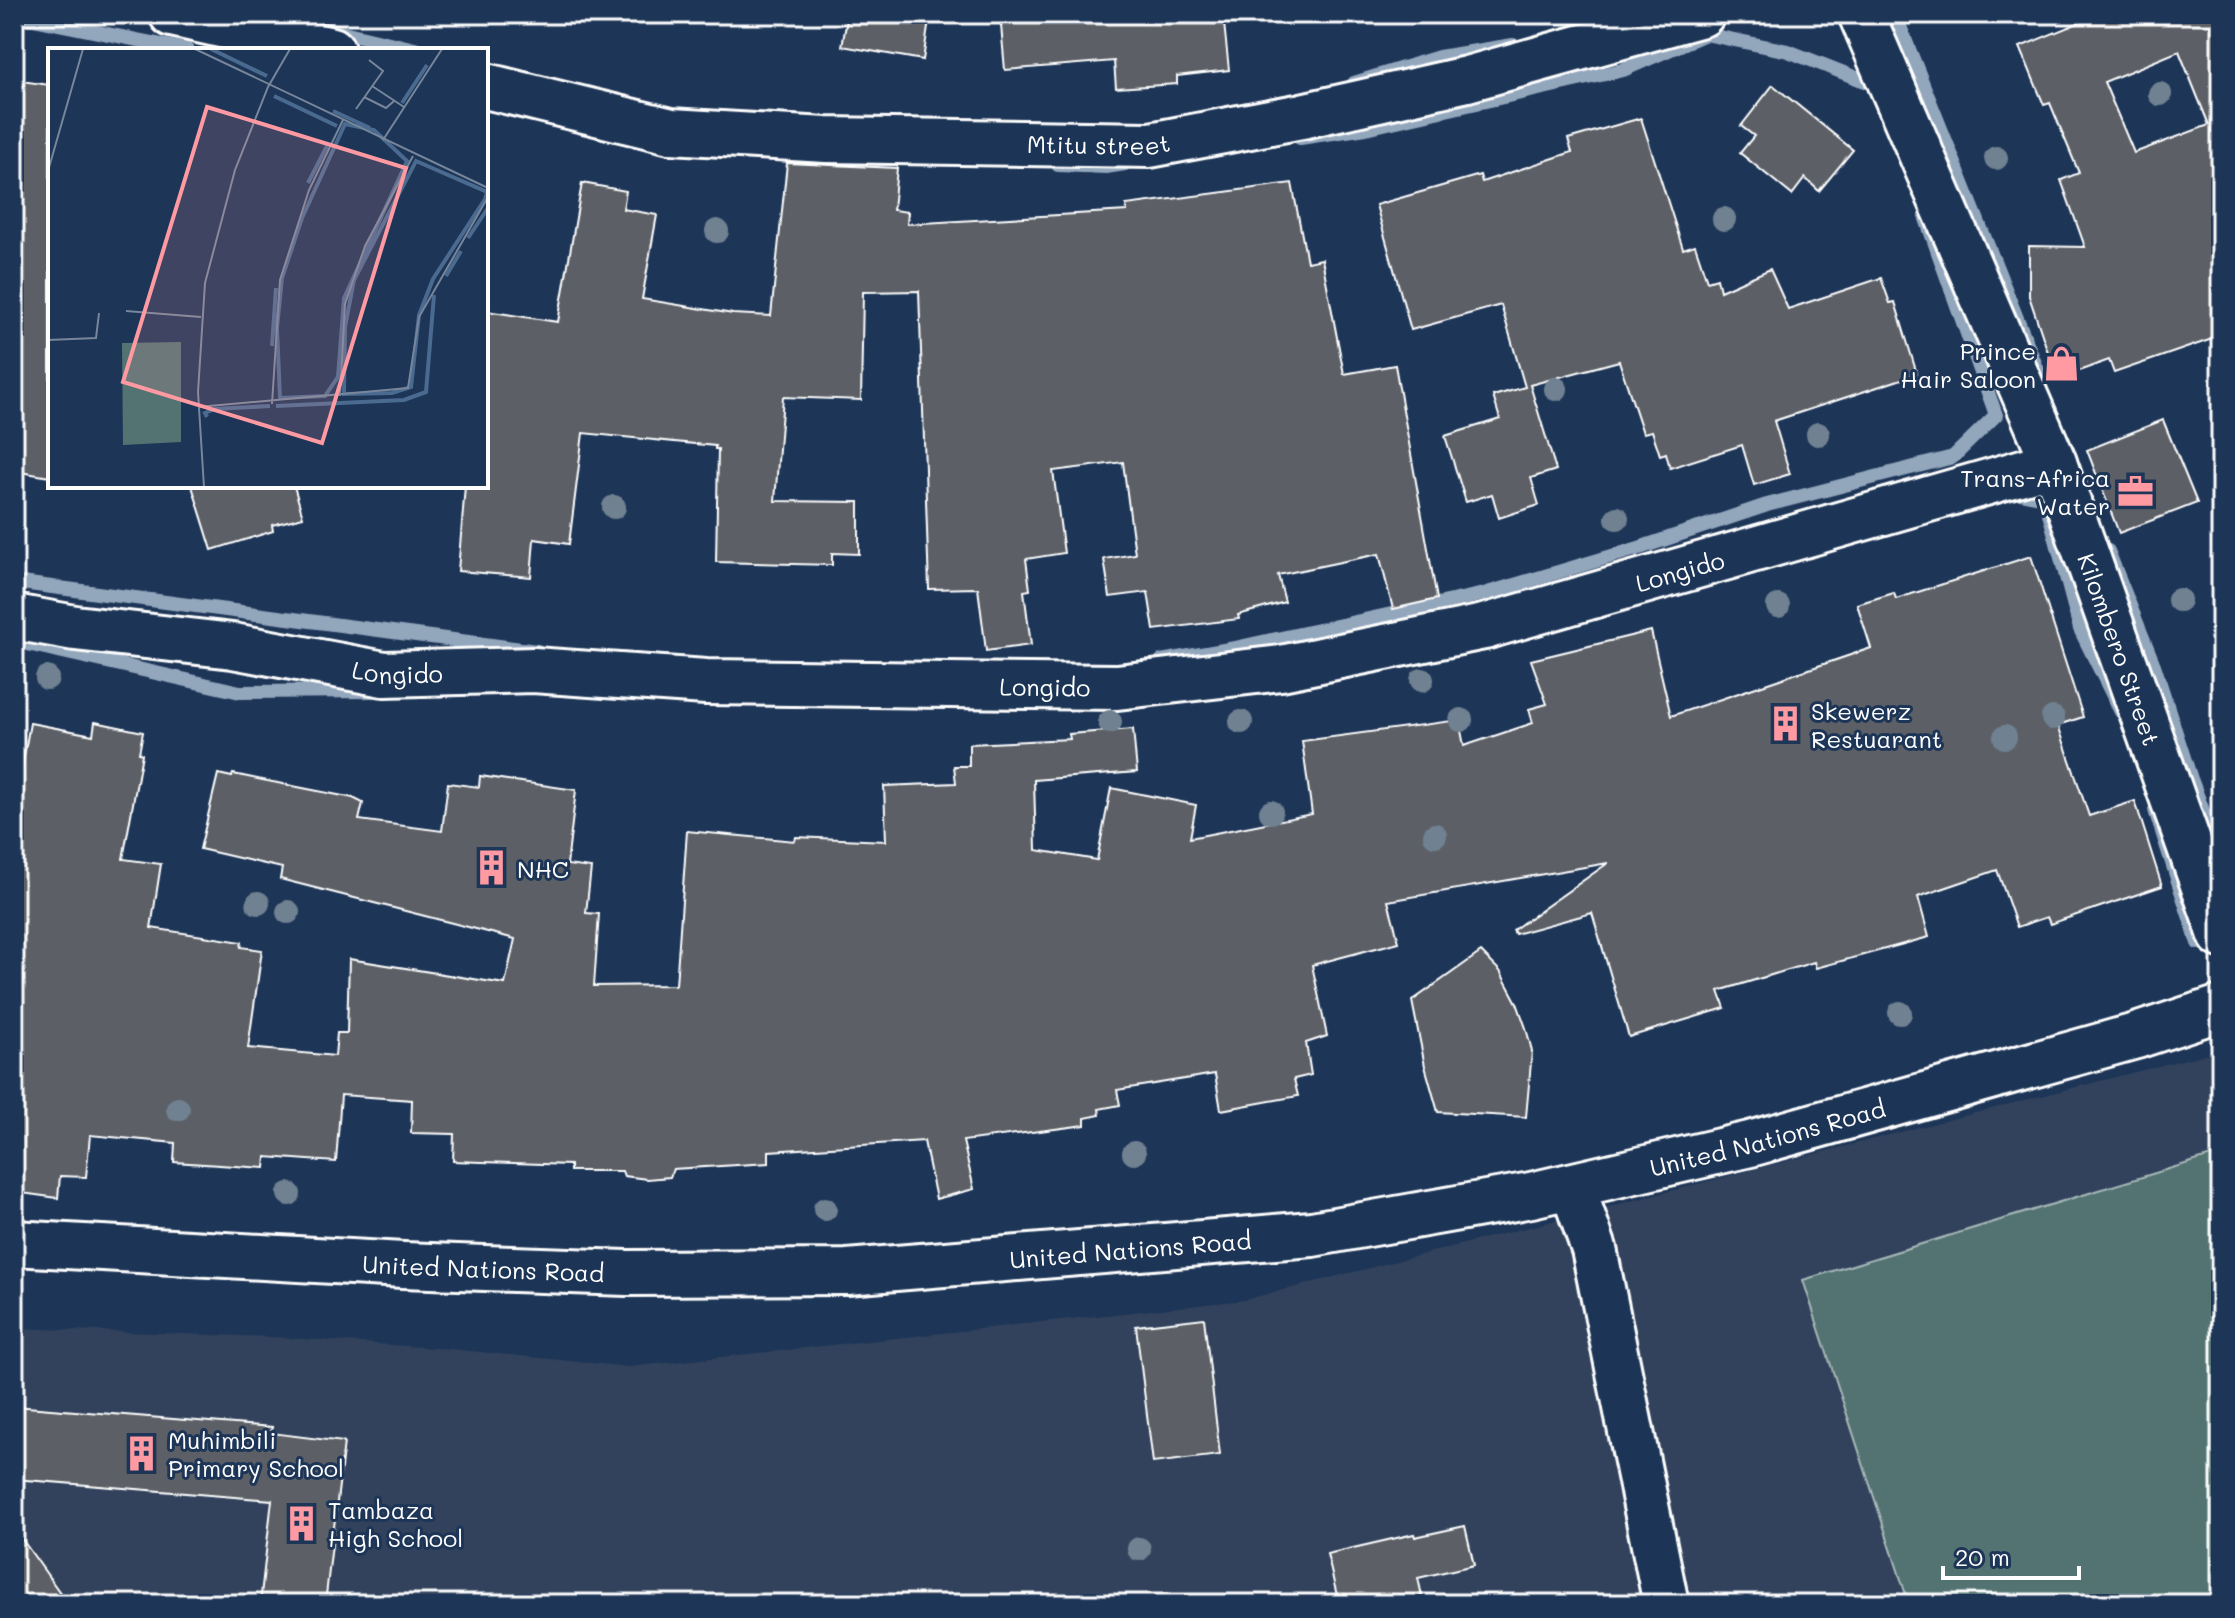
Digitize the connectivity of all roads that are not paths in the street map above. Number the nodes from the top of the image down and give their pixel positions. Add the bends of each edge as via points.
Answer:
1 (172, 14) edge
2 (1702, 14) edge
3 (1861, 14) edge
4 (323, 48) edge
5 (488, 86) edge
6 (2054, 463) junction
7 (14, 617) edge
8 (2221, 935) edge
9 (2221, 1008) edge
10 (1572, 1186) junction
11 (14, 1243) edge
12 (1666, 1604) edge

1 - 4 street
2 - 5 street, Mtitu street via 1467,79 1150,145 826,140 671,131
3 - 6 street, Kilombero Street
6 - 7 street, Longido via 1484,627 1281,668 1117,687 706,682 533,670 384,674 233,646
6 - 8 street, Kilombero Street
9 - 10 street, United Nations Road via 1750,1144
10 - 11 street, United Nations Road via 1312,1234 847,1272 627,1273
10 - 12 street via 1594,1249

